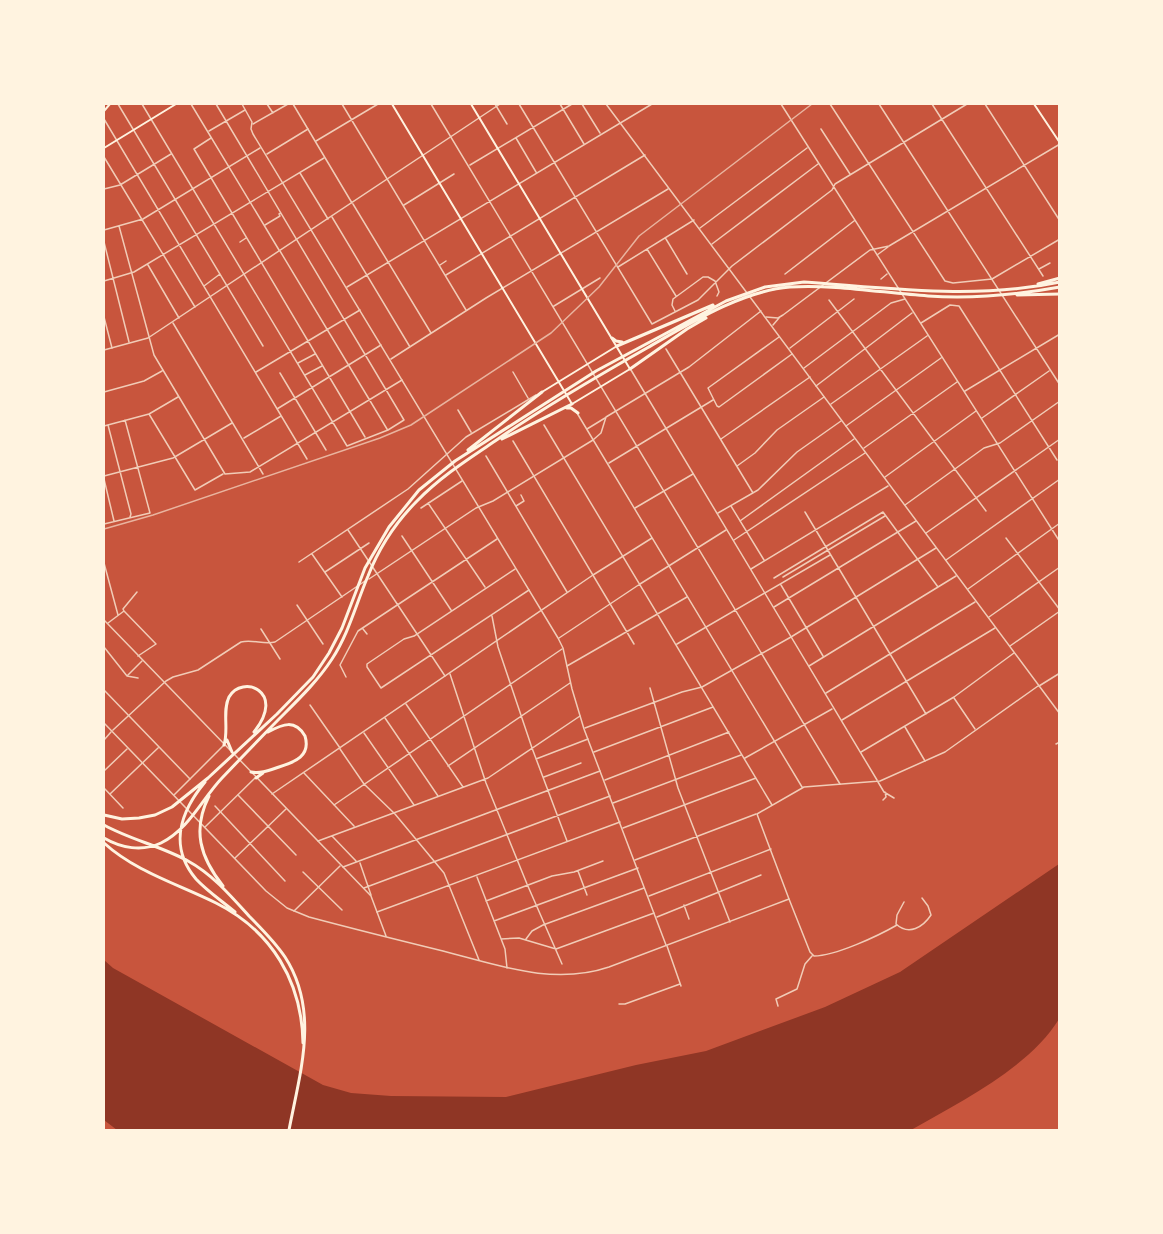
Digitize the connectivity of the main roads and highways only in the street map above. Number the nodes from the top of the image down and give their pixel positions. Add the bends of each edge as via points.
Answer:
1 (110, 104) edge
2 (176, 104) edge
3 (392, 104) edge
4 (471, 104) edge
5 (1034, 104) edge
6 (104, 111) edge
7 (1059, 143) edge
8 (104, 148) edge
9 (1059, 282) edge
10 (894, 291) junction
11 (1059, 294) edge
12 (1009, 295) junction
13 (726, 301) junction
14 (729, 306) junction
15 (612, 338) junction
16 (624, 342) junction
17 (617, 346) junction
18 (607, 352) junction
19 (621, 354) junction
20 (630, 369) junction
21 (558, 381) junction
22 (542, 392) joint
23 (568, 395) junction
24 (579, 399) junction
25 (572, 404) junction
26 (562, 410) junction
27 (578, 413) road end
28 (484, 448) junction
29 (455, 460) junction
30 (267, 733) junction
31 (226, 736) junction
32 (248, 739) junction
33 (224, 745) road end
34 (233, 753) junction
35 (251, 772) road end
36 (264, 772) junction
37 (208, 778) junction
38 (256, 778) road end
39 (211, 791) junction
40 (104, 815) edge
41 (104, 826) edge
42 (104, 838) edge
43 (104, 843) edge
44 (232, 897) junction
45 (243, 919) junction
46 (274, 943) junction
47 (288, 1131) edge

1 - 6 main road
2 - 8 main road
3 - 21 main road
4 - 15 main road
5 - 7 main road
9 - 10 highway via 994,291
9 - 12 highway
10 - 12 highway via 954,297
10 - 13 highway via 784,283
10 - 14 highway via 784,288
11 - 12 highway
13 - 16 highway
13 - 29 highway via 618,358
14 - 20 highway via 687,329
14 - 23 highway via 688,325
15 - 16 highway
15 - 17 main road
16 - 17 highway
17 - 18 main road
17 - 19 main road
18 - 19 main road via 616,350
18 - 21 main road
19 - 20 main road
20 - 24 main road
21 - 22 main road
21 - 23 main road
22 - 29 highway
23 - 24 main road
23 - 25 main road
23 - 28 highway
24 - 25 main road
25 - 26 highway
26 - 27 highway via 571,408
26 - 28 highway
28 - 30 highway via 422,496 400,520 374,563 330,662
29 - 32 highway via 427,483 389,526 370,558 339,635 323,662 299,691
30 - 36 highway via 279,725 293,724 304,734 307,747 298,760
30 - 39 highway
31 - 32 highway via 229,697 238,689 250,687 263,694 267,708
31 - 33 highway
31 - 34 highway
32 - 34 highway
34 - 37 highway
35 - 36 highway
36 - 38 highway
37 - 40 highway via 172,807 152,816 135,819
37 - 45 highway via 184,815 180,837 183,856 201,883
39 - 42 highway via 182,829 161,843 141,848
39 - 44 highway via 200,818 201,845 207,861
41 - 44 highway via 190,862
41 - 46 highway via 198,868
43 - 45 highway via 133,864
44 - 46 highway
45 - 47 highway via 286,968 300,1007 303,1056
46 - 47 highway via 297,981 306,1022

